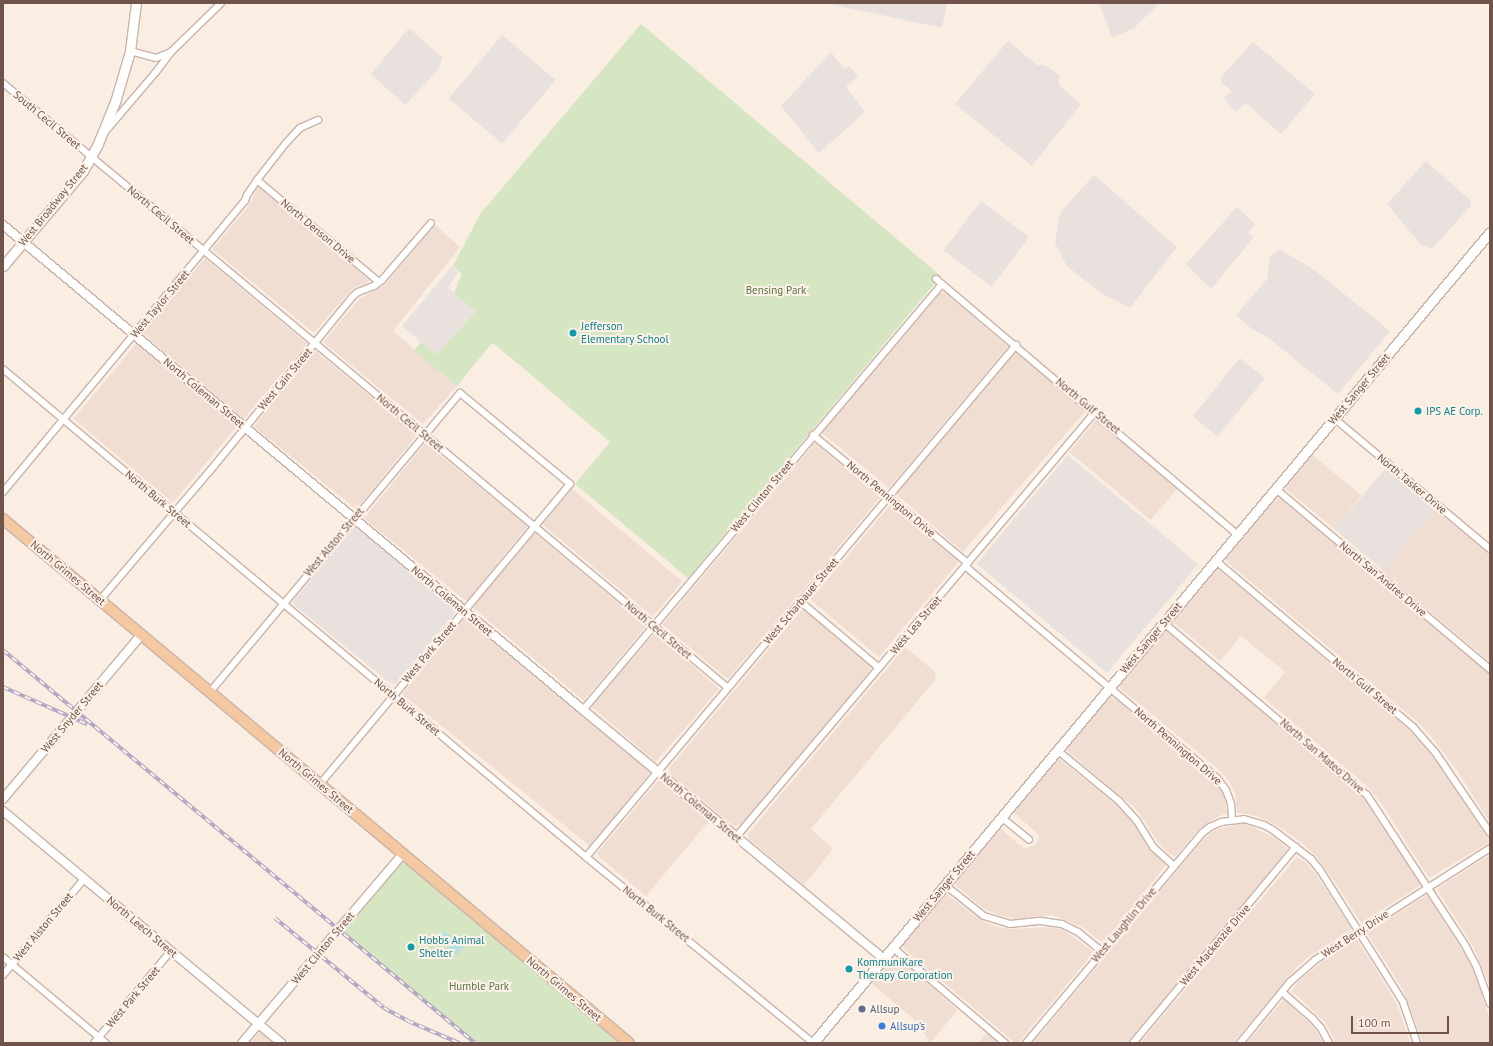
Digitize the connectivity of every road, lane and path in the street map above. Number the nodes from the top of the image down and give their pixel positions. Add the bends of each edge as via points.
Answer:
1 (136, 3) edge
2 (221, 3) edge
3 (130, 51) junction
4 (171, 52) junction
5 (3, 83) edge
6 (318, 120) dead end
7 (102, 136) junction
8 (92, 157) junction
9 (257, 180) junction
10 (431, 223) dead end
11 (3, 225) edge
12 (1490, 232) edge
13 (23, 242) junction
14 (204, 251) junction
15 (3, 266) edge
16 (936, 279) dead end
17 (379, 282) junction
18 (942, 284) junction
19 (134, 335) junction
20 (315, 343) junction
21 (1016, 345) junction
22 (3, 369) edge
23 (1095, 412) junction
24 (64, 419) junction
25 (1335, 419) junction
26 (246, 427) junction
27 (424, 435) junction
28 (814, 435) junction
29 (570, 484) joint
30 (1276, 489) junction
31 (3, 492) edge
32 (889, 497) junction
33 (174, 512) junction
34 (354, 518) junction
35 (3, 519) edge
36 (534, 526) junction
37 (1238, 535) junction
38 (1490, 549) edge
39 (1216, 561) junction
40 (966, 564) junction
41 (100, 600) junction
42 (801, 602) junction
43 (283, 604) junction
44 (464, 610) junction
45 (1164, 623) junction
46 (653, 626) junction
47 (141, 634) junction
48 (879, 668) junction
49 (1490, 669) edge
50 (1110, 687) junction
51 (728, 688) junction
52 (210, 692) junction
53 (393, 695) junction
54 (582, 710) junction
55 (1057, 750) junction
56 (657, 772) junction
57 (320, 784) junction
58 (3, 799) edge
59 (3, 811) edge
60 (1001, 817) junction
61 (1232, 820) junction
62 (1490, 833) edge
63 (736, 838) junction
64 (1028, 840) dead end
65 (1296, 847) junction
66 (1490, 848) edge
67 (403, 854) junction
68 (586, 857) junction
69 (1174, 866) junction
70 (84, 879) junction
71 (945, 885) junction
72 (1428, 886) junction
73 (1359, 931) junction
74 (892, 947) junction
75 (171, 951) junction
76 (1103, 952) junction
77 (3, 957) edge
78 (883, 958) junction
79 (12, 964) junction
80 (3, 975) edge
81 (1282, 992) junction
82 (1490, 1004) edge
83 (258, 1024) junction
84 (99, 1037) junction
85 (94, 1043) edge
86 (106, 1043) edge
87 (242, 1043) edge
88 (281, 1043) edge
89 (629, 1043) edge
90 (813, 1043) edge
91 (1005, 1043) edge
92 (1026, 1043) edge
93 (1133, 1043) edge
94 (1240, 1043) edge
95 (1329, 1043) edge
96 (1417, 1043) edge

1 - 3 main road, West Broadway Street
2 - 4 street
3 - 4 street via 156,58
3 - 7 main road, West Broadway Street
4 - 7 street
5 - 8 street, South Cecil Street
6 - 9 street, West Taylor Street via 300,128
7 - 8 main road, West Broadway Street
8 - 13 main road, West Broadway Street
8 - 14 street, North Cecil Street
9 - 14 street, West Taylor Street via 246,201
9 - 17 street, North Denson Drive
10 - 17 street, West Cain Street
11 - 13 street, North Coleman Street
12 - 25 main road, West Sanger Street
13 - 15 main road, West Broadway Street
13 - 19 street, North Coleman Street
14 - 19 street, West Taylor Street
14 - 20 street, North Cecil Street
16 - 18 street, North Gulf Street
17 - 20 street, West Cain Street via 352,297
18 - 21 street, North Gulf Street
18 - 28 street, West Clinton Street
19 - 24 street, West Taylor Street
19 - 26 street, North Coleman Street
20 - 26 street, West Cain Street
20 - 27 street, North Cecil Street
21 - 23 street, North Gulf Street
21 - 32 street, West Scharbauer Street
22 - 24 street, North Burk Street
23 - 37 street, North Gulf Street
23 - 40 street, West Lea Street
24 - 31 street, West Taylor Street
24 - 33 street, North Burk Street
25 - 30 main road, West Sanger Street
25 - 38 street, North Tasker Drive
26 - 33 street, West Cain Street
26 - 34 street, North Coleman Street
27 - 29 street, West Alston Street via 460,393
27 - 34 street, West Alston Street
27 - 36 street, North Cecil Street
28 - 32 street, North Pennington Drive
28 - 46 street, West Clinton Street
29 - 36 street, West Park Street
30 - 37 main road, West Sanger Street
30 - 49 street, North San Andres Drive
32 - 40 street, North Pennington Drive
32 - 42 street, West Scharbauer Street
33 - 41 street, West Cain Street
33 - 43 street, North Burk Street
34 - 43 street, West Alston Street
34 - 44 street, North Coleman Street
35 - 41 main road, North Grimes Street
36 - 44 street, West Park Street
36 - 46 street, North Cecil Street
37 - 39 main road, West Sanger Street
39 - 45 main road, West Sanger Street
39 - 62 street, North Gulf Street via 1414,728 1435,752
40 - 48 street, West Lea Street
40 - 50 street, North Pennington Drive
41 - 47 main road, North Grimes Street
42 - 48 street
42 - 51 street, West Scharbauer Street
43 - 52 street, West Alston Street
43 - 53 street, North Burk Street
44 - 53 street, West Park Street
44 - 54 street, North Coleman Street
45 - 50 main road, West Sanger Street
45 - 72 street, North San Mateo Drive via 1362,789
46 - 51 street, North Cecil Street
46 - 54 street, West Clinton Street
47 - 52 main road, North Grimes Street
47 - 58 street, West Snyder Street
48 - 63 street, West Lea Street
50 - 55 main road, West Sanger Street
50 - 61 street, North Pennington Drive via 1217,778 1226,790
51 - 56 street, West Scharbauer Street
52 - 57 main road, North Grimes Street
53 - 57 street, West Park Street
53 - 68 street, North Burk Street
54 - 56 street, North Coleman Street
55 - 60 main road, West Sanger Street
55 - 69 street via 1119,801 1137,821 1153,847
56 - 63 street, North Coleman Street
56 - 68 street, West Scharbauer Street
57 - 67 main road, North Grimes Street
59 - 70 street, North Leech Street
60 - 64 street
60 - 71 main road, West Sanger Street
61 - 65 street via 1244,819 1264,825
61 - 69 street, West Laughlin Drive via 1210,827 1202,833
63 - 78 street, North Coleman Street
65 - 73 street via 1320,870
65 - 93 street, West Mackenzie Drive
66 - 72 street, West Berry Drive
67 - 83 street, West Clinton Street
67 - 89 main road, North Grimes Street
68 - 90 street, North Burk Street
69 - 76 street, West Laughlin Drive
70 - 75 street, North Leech Street
70 - 79 street, West Alston Street
71 - 74 main road, West Sanger Street
71 - 76 street via 984,916 1010,924 1062,924 1078,932
72 - 73 street, West Berry Drive
72 - 82 street, North San Mateo Drive via 1465,945 1477,968
73 - 81 street, West Berry Drive via 1315,960
73 - 96 street via 1403,1002
74 - 78 main road, West Sanger Street
74 - 91 street
75 - 83 street, North Leech Street
75 - 84 street, West Park Street
76 - 92 street, West Laughlin Drive
77 - 79 street
78 - 90 main road, West Sanger Street
79 - 80 street, West Alston Street
79 - 84 street
81 - 94 street, West Berry Drive
81 - 95 street via 1312,1018
83 - 87 street, West Clinton Street
83 - 88 street, North Leech Street
84 - 85 street, West Park Street
84 - 86 street

